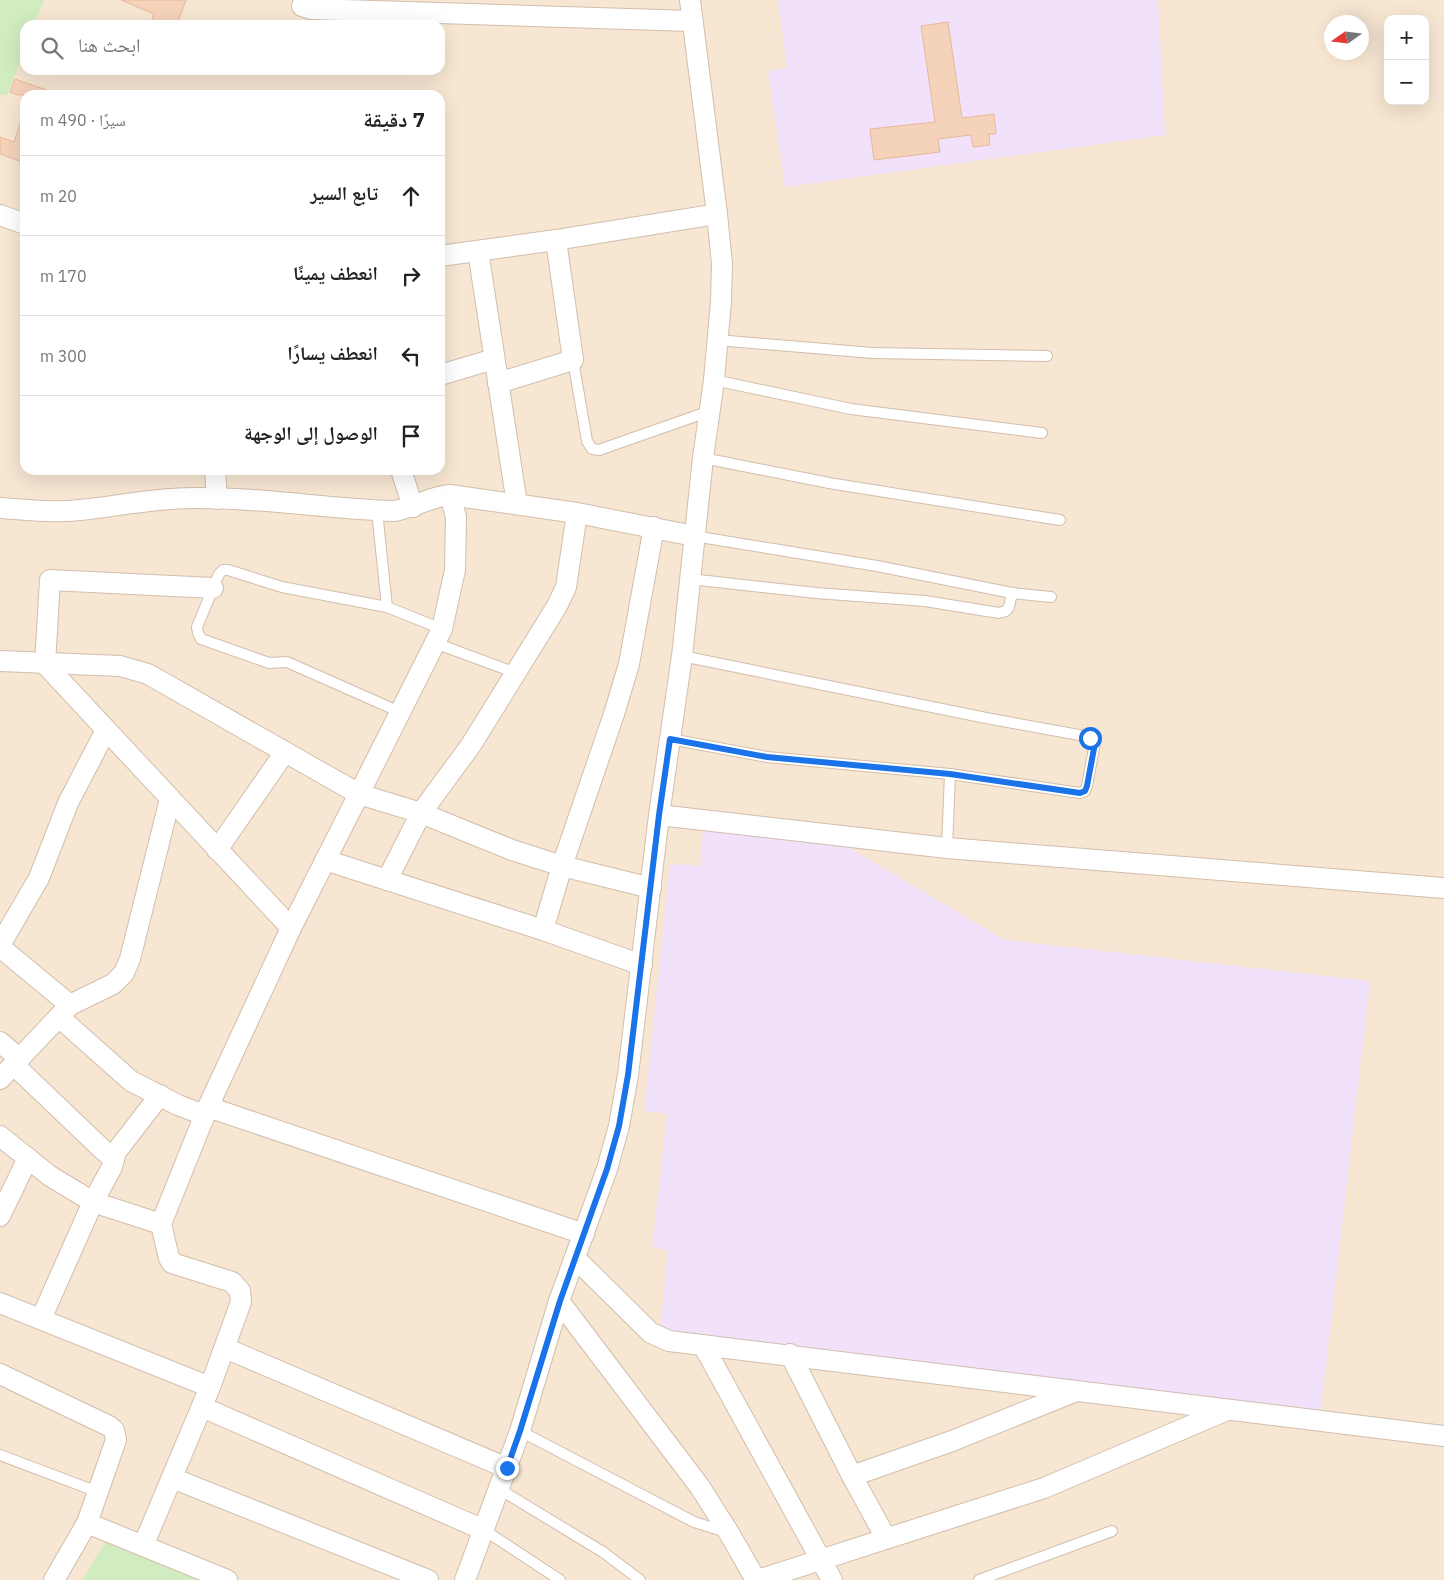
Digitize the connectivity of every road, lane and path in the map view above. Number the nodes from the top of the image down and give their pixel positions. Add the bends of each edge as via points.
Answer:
1 (690, 0) edge
2 (295, 3) edge
3 (692, 20) junction
4 (717, 214) junction
5 (556, 240) junction
6 (478, 251) junction
7 (445, 255) edge
8 (718, 340) junction
9 (1047, 356) dead end
10 (494, 359) junction
11 (573, 360) junction
12 (445, 374) edge
13 (714, 380) junction
14 (498, 383) junction
15 (710, 412) junction
16 (1042, 432) dead end
17 (703, 458) junction
18 (215, 475) edge
19 (403, 475) edge
20 (450, 495) junction
21 (217, 499) junction
22 (517, 504) junction
23 (413, 507) junction
24 (0, 508) edge
25 (377, 511) junction
26 (577, 513) junction
27 (1060, 520) dead end
28 (654, 528) junction
29 (694, 536) junction
30 (690, 579) junction
31 (213, 588) junction
32 (1012, 593) junction
33 (1052, 597) dead end
34 (387, 608) junction
35 (438, 636) junction
36 (682, 656) junction
37 (0, 661) edge
38 (45, 664) junction
39 (516, 673) junction
40 (400, 712) junction
41 (106, 730) junction
42 (670, 739) junction
43 (285, 752) junction
44 (950, 774) junction
45 (359, 794) junction
46 (170, 799) junction
47 (421, 813) junction
48 (659, 815) junction
49 (946, 848) junction
50 (217, 850) junction
51 (325, 860) junction
52 (562, 866) junction
53 (387, 880) junction
54 (651, 888) junction
55 (1444, 888) edge
56 (290, 928) junction
57 (543, 930) junction
58 (0, 946) edge
59 (642, 965) junction
60 (64, 1011) junction
61 (0, 1042) edge
62 (17, 1062) junction
63 (0, 1079) edge
64 (160, 1095) junction
65 (206, 1111) junction
66 (0, 1136) edge
67 (28, 1158) junction
68 (114, 1158) junction
69 (93, 1202) junction
70 (0, 1216) edge
71 (162, 1224) junction
72 (584, 1234) junction
73 (575, 1258) junction
74 (560, 1301) junction
75 (0, 1303) edge
76 (41, 1319) junction
77 (704, 1345) junction
78 (225, 1348) junction
79 (790, 1354) junction
80 (0, 1374) edge
81 (210, 1387) junction
82 (1076, 1392) junction
83 (202, 1408) junction
84 (1226, 1410) junction
85 (520, 1431) junction
86 (1444, 1436) edge
87 (0, 1455) edge
88 (507, 1468) junction
89 (852, 1476) junction
90 (172, 1478) junction
91 (499, 1488) junction
92 (98, 1492) junction
93 (87, 1523) junction
94 (484, 1530) junction
95 (1112, 1531) dead end
96 (729, 1533) junction
97 (886, 1538) junction
98 (143, 1546) junction
99 (821, 1560) junction
100 (54, 1580) edge
101 (227, 1580) edge
102 (428, 1580) edge
103 (465, 1580) edge
104 (560, 1580) edge
105 (640, 1580) edge
106 (757, 1580) edge
107 (832, 1580) edge
108 (979, 1580) edge

1 - 3 street
2 - 3 street via 311,9
3 - 4 street
4 - 5 street
4 - 8 street via 722,264
5 - 6 street
5 - 11 street
6 - 7 street
6 - 10 street
8 - 9 lane via 873,353
8 - 13 street
10 - 12 street
10 - 14 street
11 - 14 street
11 - 15 lane via 586,441 592,449 599,450
13 - 15 street
13 - 16 lane via 851,409
14 - 22 street
15 - 17 street
17 - 27 lane via 828,483
17 - 29 street
18 - 21 street
19 - 23 street
20 - 22 street
20 - 23 street
20 - 35 street via 456,517 455,570
21 - 24 street via 155,500 78,510
21 - 25 street
22 - 26 street
23 - 25 street via 394,512
25 - 34 lane
26 - 28 street
26 - 39 street via 566,587
28 - 29 street
28 - 52 street via 629,664
29 - 30 street
29 - 32 lane via 877,566
30 - 32 lane via 925,601 999,613 1006,612
30 - 36 street
31 - 34 lane via 219,574 228,570 282,587
31 - 38 street via 50,580
31 - 40 lane via 197,627 201,639 269,663 287,662
32 - 33 lane
34 - 35 lane
35 - 39 lane
35 - 40 street
36 - 42 street
36 - 44 lane via 1090,738 1095,743 1087,786 1080,793
37 - 38 street
38 - 41 street
38 - 43 street via 120,666 148,674
39 - 47 street via 471,745
40 - 45 street
41 - 46 street
41 - 58 street via 68,804 39,878
42 - 44 lane via 767,757
42 - 48 street
43 - 45 street
43 - 50 street
44 - 49 lane
45 - 47 street
45 - 51 street
46 - 50 street
46 - 60 street via 124,972 113,984
47 - 52 street via 512,850
47 - 53 street
48 - 49 street
48 - 54 street
49 - 55 street
50 - 56 street
51 - 53 street
51 - 56 street
52 - 54 street
52 - 57 street
53 - 57 street
54 - 59 street
56 - 65 street
57 - 59 street
58 - 60 street
59 - 72 street via 619,1126
60 - 62 street
60 - 64 street via 132,1081
61 - 62 street
62 - 63 street
62 - 68 street
64 - 65 street
64 - 68 street
65 - 71 street
65 - 72 street
66 - 67 street
67 - 69 street via 50,1176
67 - 70 street
68 - 69 street
69 - 71 street
69 - 76 street
71 - 78 street via 172,1263 232,1282 240,1291 241,1302
72 - 73 street
73 - 74 street
73 - 77 street via 651,1333 669,1341
74 - 85 street
74 - 96 street via 700,1487
75 - 76 street
76 - 81 street
77 - 79 street
77 - 99 street
78 - 81 street
78 - 88 street
79 - 82 street
79 - 89 street
80 - 92 street via 114,1430 116,1440
81 - 83 street
82 - 84 street
82 - 89 street
83 - 90 street
83 - 94 street
84 - 86 street
84 - 97 street via 1044,1488
85 - 88 street
85 - 96 lane via 694,1522
87 - 92 lane
88 - 91 street
89 - 97 street
90 - 98 street
90 - 102 street
91 - 94 street
91 - 105 lane via 602,1552
92 - 93 street
93 - 98 street
93 - 100 street
94 - 103 street
94 - 104 lane
95 - 108 lane
96 - 106 street
97 - 99 street
98 - 101 street
99 - 106 street
99 - 107 street

